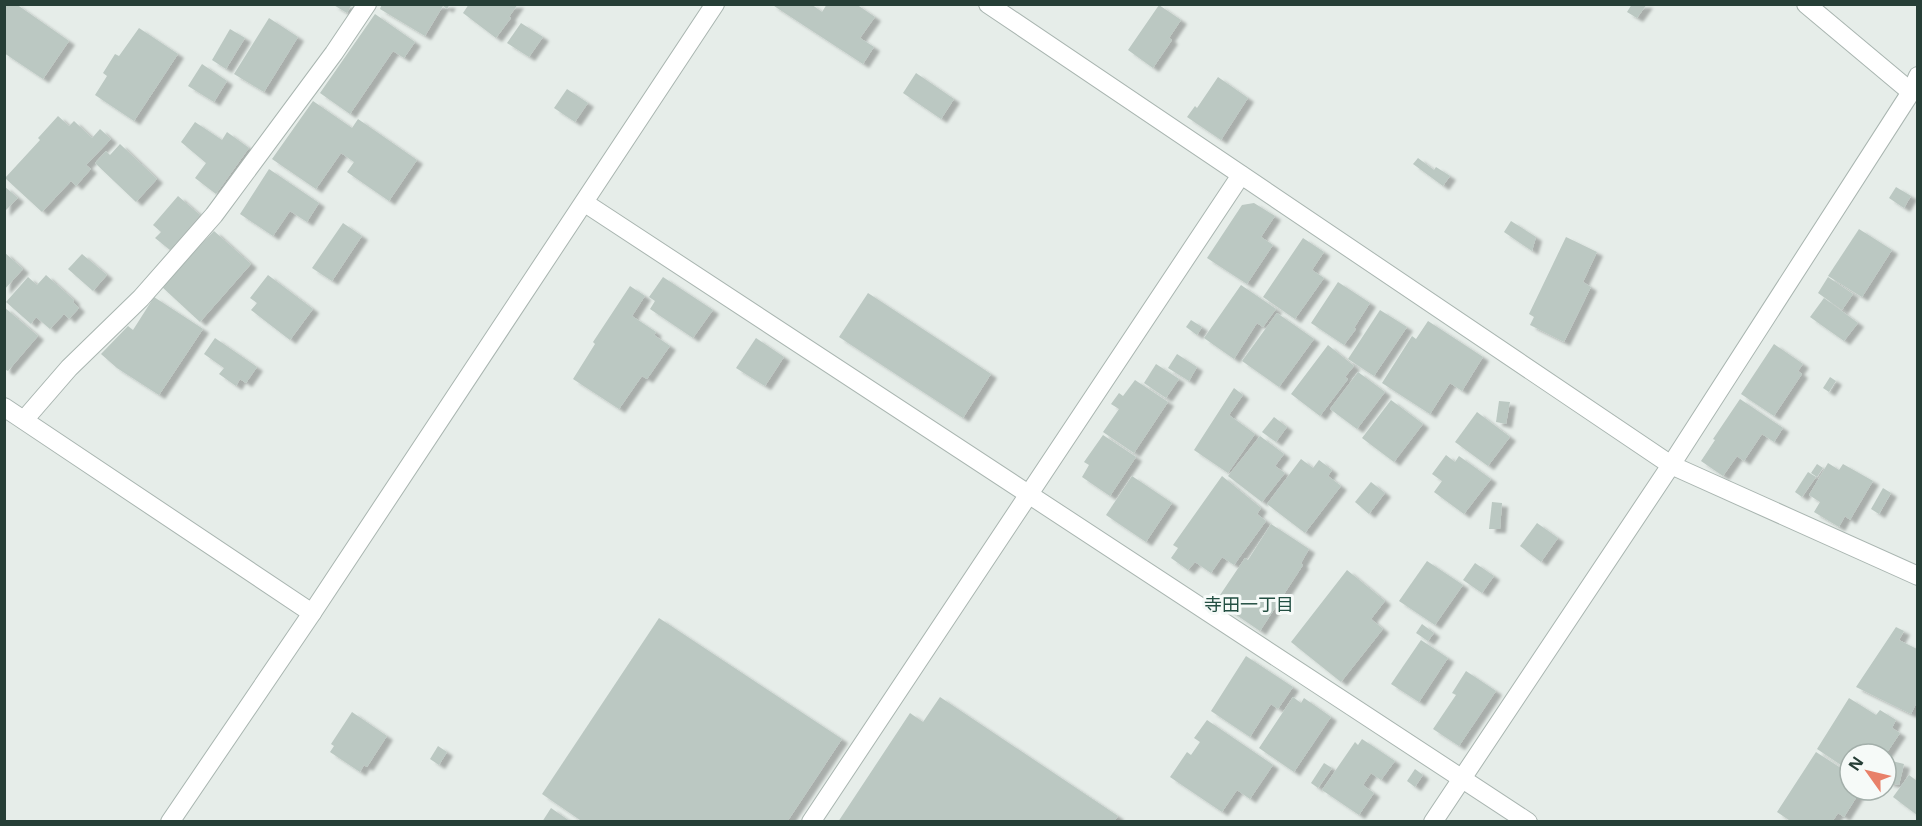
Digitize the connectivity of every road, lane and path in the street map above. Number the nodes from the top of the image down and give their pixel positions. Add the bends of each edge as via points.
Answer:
1 (367, 4) edge
2 (715, 4) edge
3 (988, 4) edge
4 (1806, 4) edge
5 (1914, 84) edge
6 (1241, 175) junction
7 (585, 203) junction
8 (4, 407) edge
9 (24, 420) junction
10 (1671, 465) junction
11 (1029, 495) junction
12 (1917, 576) edge
13 (312, 613) junction
14 (1462, 778) junction
15 (170, 822) edge
16 (812, 822) edge
17 (1433, 822) edge
18 (1528, 822) edge

1 - 9 street via 214,215
2 - 7 street
3 - 6 street
4 - 5 street
5 - 10 street
6 - 10 street
6 - 11 street
7 - 11 street
7 - 13 street
8 - 9 street
9 - 13 street
10 - 12 street
10 - 14 street
11 - 14 street
11 - 16 street
13 - 15 street
14 - 17 street
14 - 18 street

